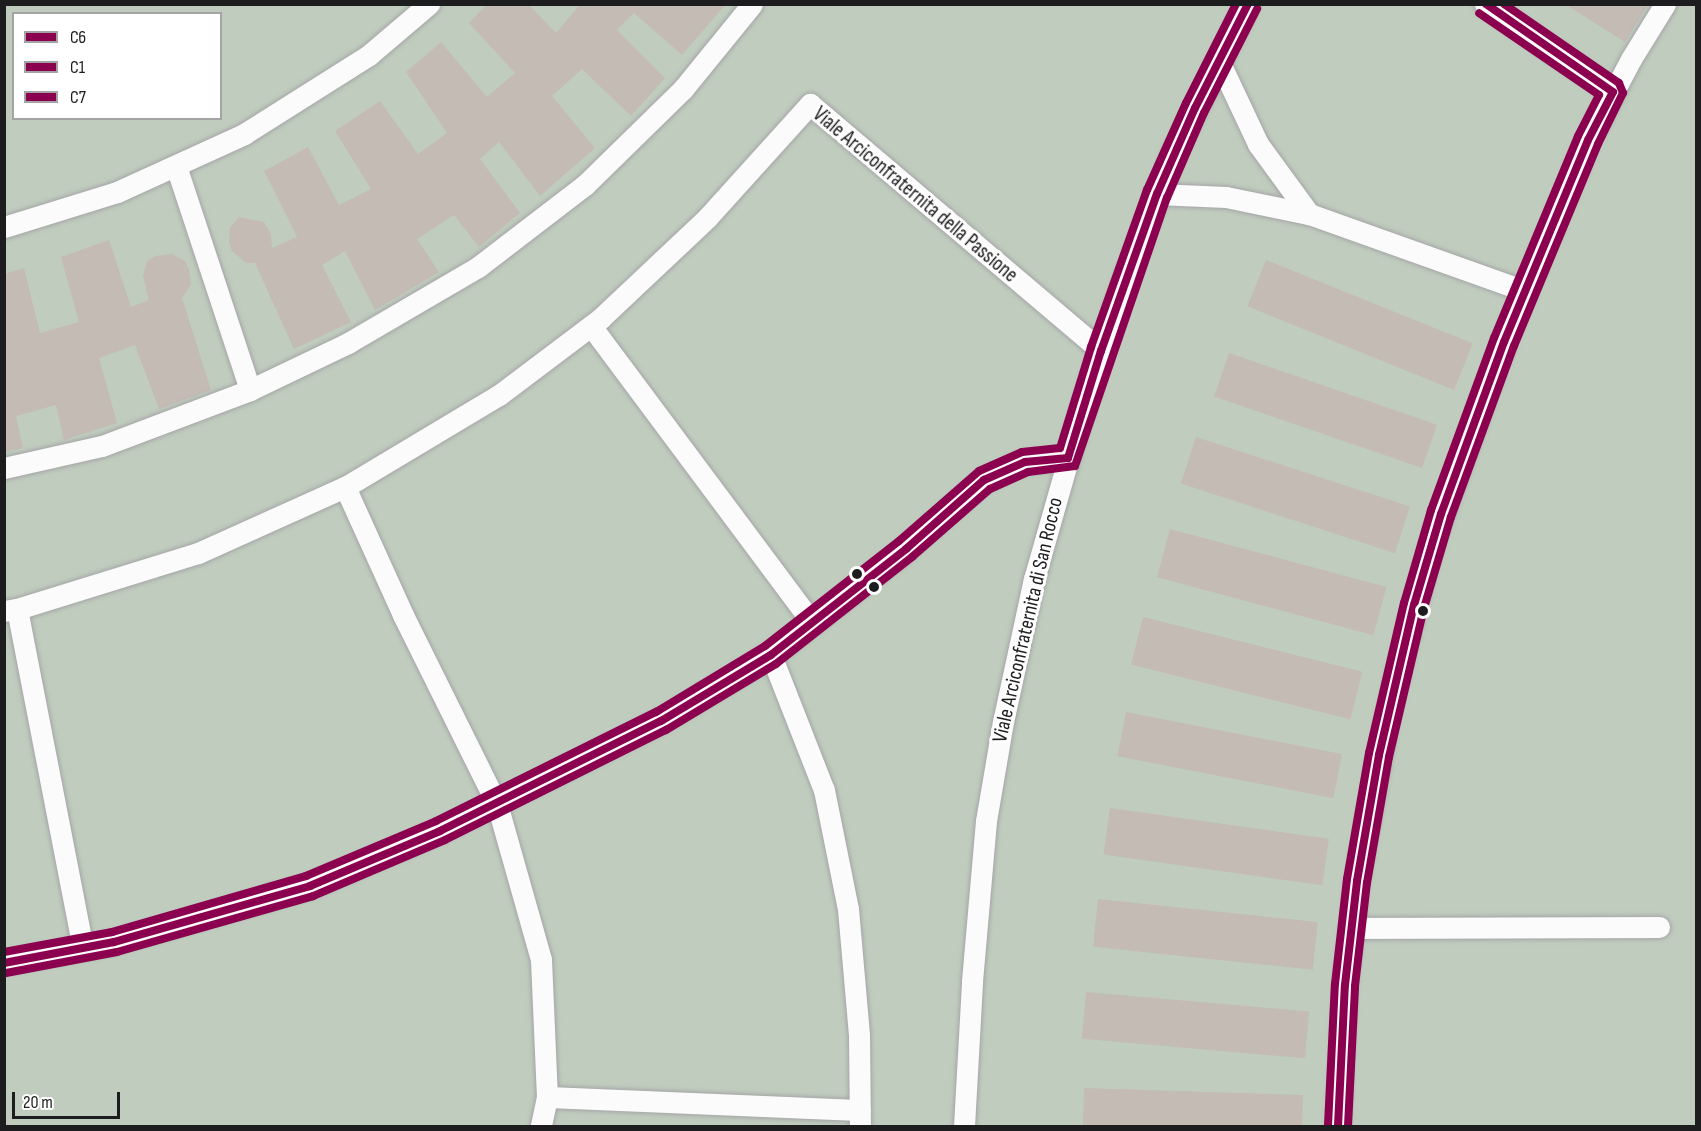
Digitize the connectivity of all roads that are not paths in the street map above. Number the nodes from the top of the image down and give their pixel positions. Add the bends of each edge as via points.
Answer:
1 (429, 4) edge
2 (752, 4) edge
3 (1248, 4) edge
4 (1485, 4) edge
5 (1665, 4) edge
6 (1219, 61) junction
7 (1613, 92) junction
8 (176, 166) junction
9 (1157, 194) junction
10 (1310, 214) junction
11 (4, 227) edge
12 (1525, 291) junction
13 (591, 326) junction
14 (1101, 351) junction
15 (250, 390) junction
16 (1068, 458) junction
17 (4, 468) edge
18 (345, 487) junction
19 (11, 610) edge
20 (812, 623) junction
21 (771, 656) junction
22 (497, 804) junction
23 (1659, 927) dead end
24 (1351, 928) junction
25 (83, 948) junction
26 (4, 963) edge
27 (547, 1097) junction
28 (860, 1118) edge
29 (541, 1126) edge
30 (964, 1126) edge
31 (1338, 1126) edge

1 - 8 lane via 369,55 244,134
2 - 15 lane via 683,89 585,185 487,260 348,343
3 - 6 lane, Viale Arciconfraternita di San Rocco
4 - 7 lane
5 - 7 lane
6 - 9 lane, Viale Arciconfraternita di San Rocco
6 - 10 lane via 1254,137
7 - 12 lane via 1588,140
8 - 11 lane via 117,192
8 - 15 lane
9 - 10 lane via 1226,197
9 - 14 lane, Viale Arciconfraternita di San Rocco
10 - 12 lane
12 - 24 lane via 1441,514 1414,605 1379,755
13 - 14 lane, Viale Arciconfraternita della Passione via 707,218 810,104
13 - 18 lane, Viale Arciconfraternita della Passione via 499,395
13 - 20 lane
14 - 16 lane, Viale Arciconfraternita di San Rocco
15 - 17 lane via 102,446
16 - 20 lane via 1025,462 984,480 906,549
16 - 30 lane, Viale Arciconfraternita di San Rocco via 1034,579 993,776 980,869
18 - 19 lane, Viale Arciconfraternita della Passione via 198,553
18 - 22 lane via 403,615
19 - 25 lane
20 - 21 lane
21 - 22 lane via 661,721
21 - 28 lane via 824,790 848,909 859,1035
22 - 25 lane via 310,886
22 - 27 lane via 541,960
23 - 24 lane
24 - 31 lane
25 - 26 lane
27 - 28 lane
27 - 29 lane

